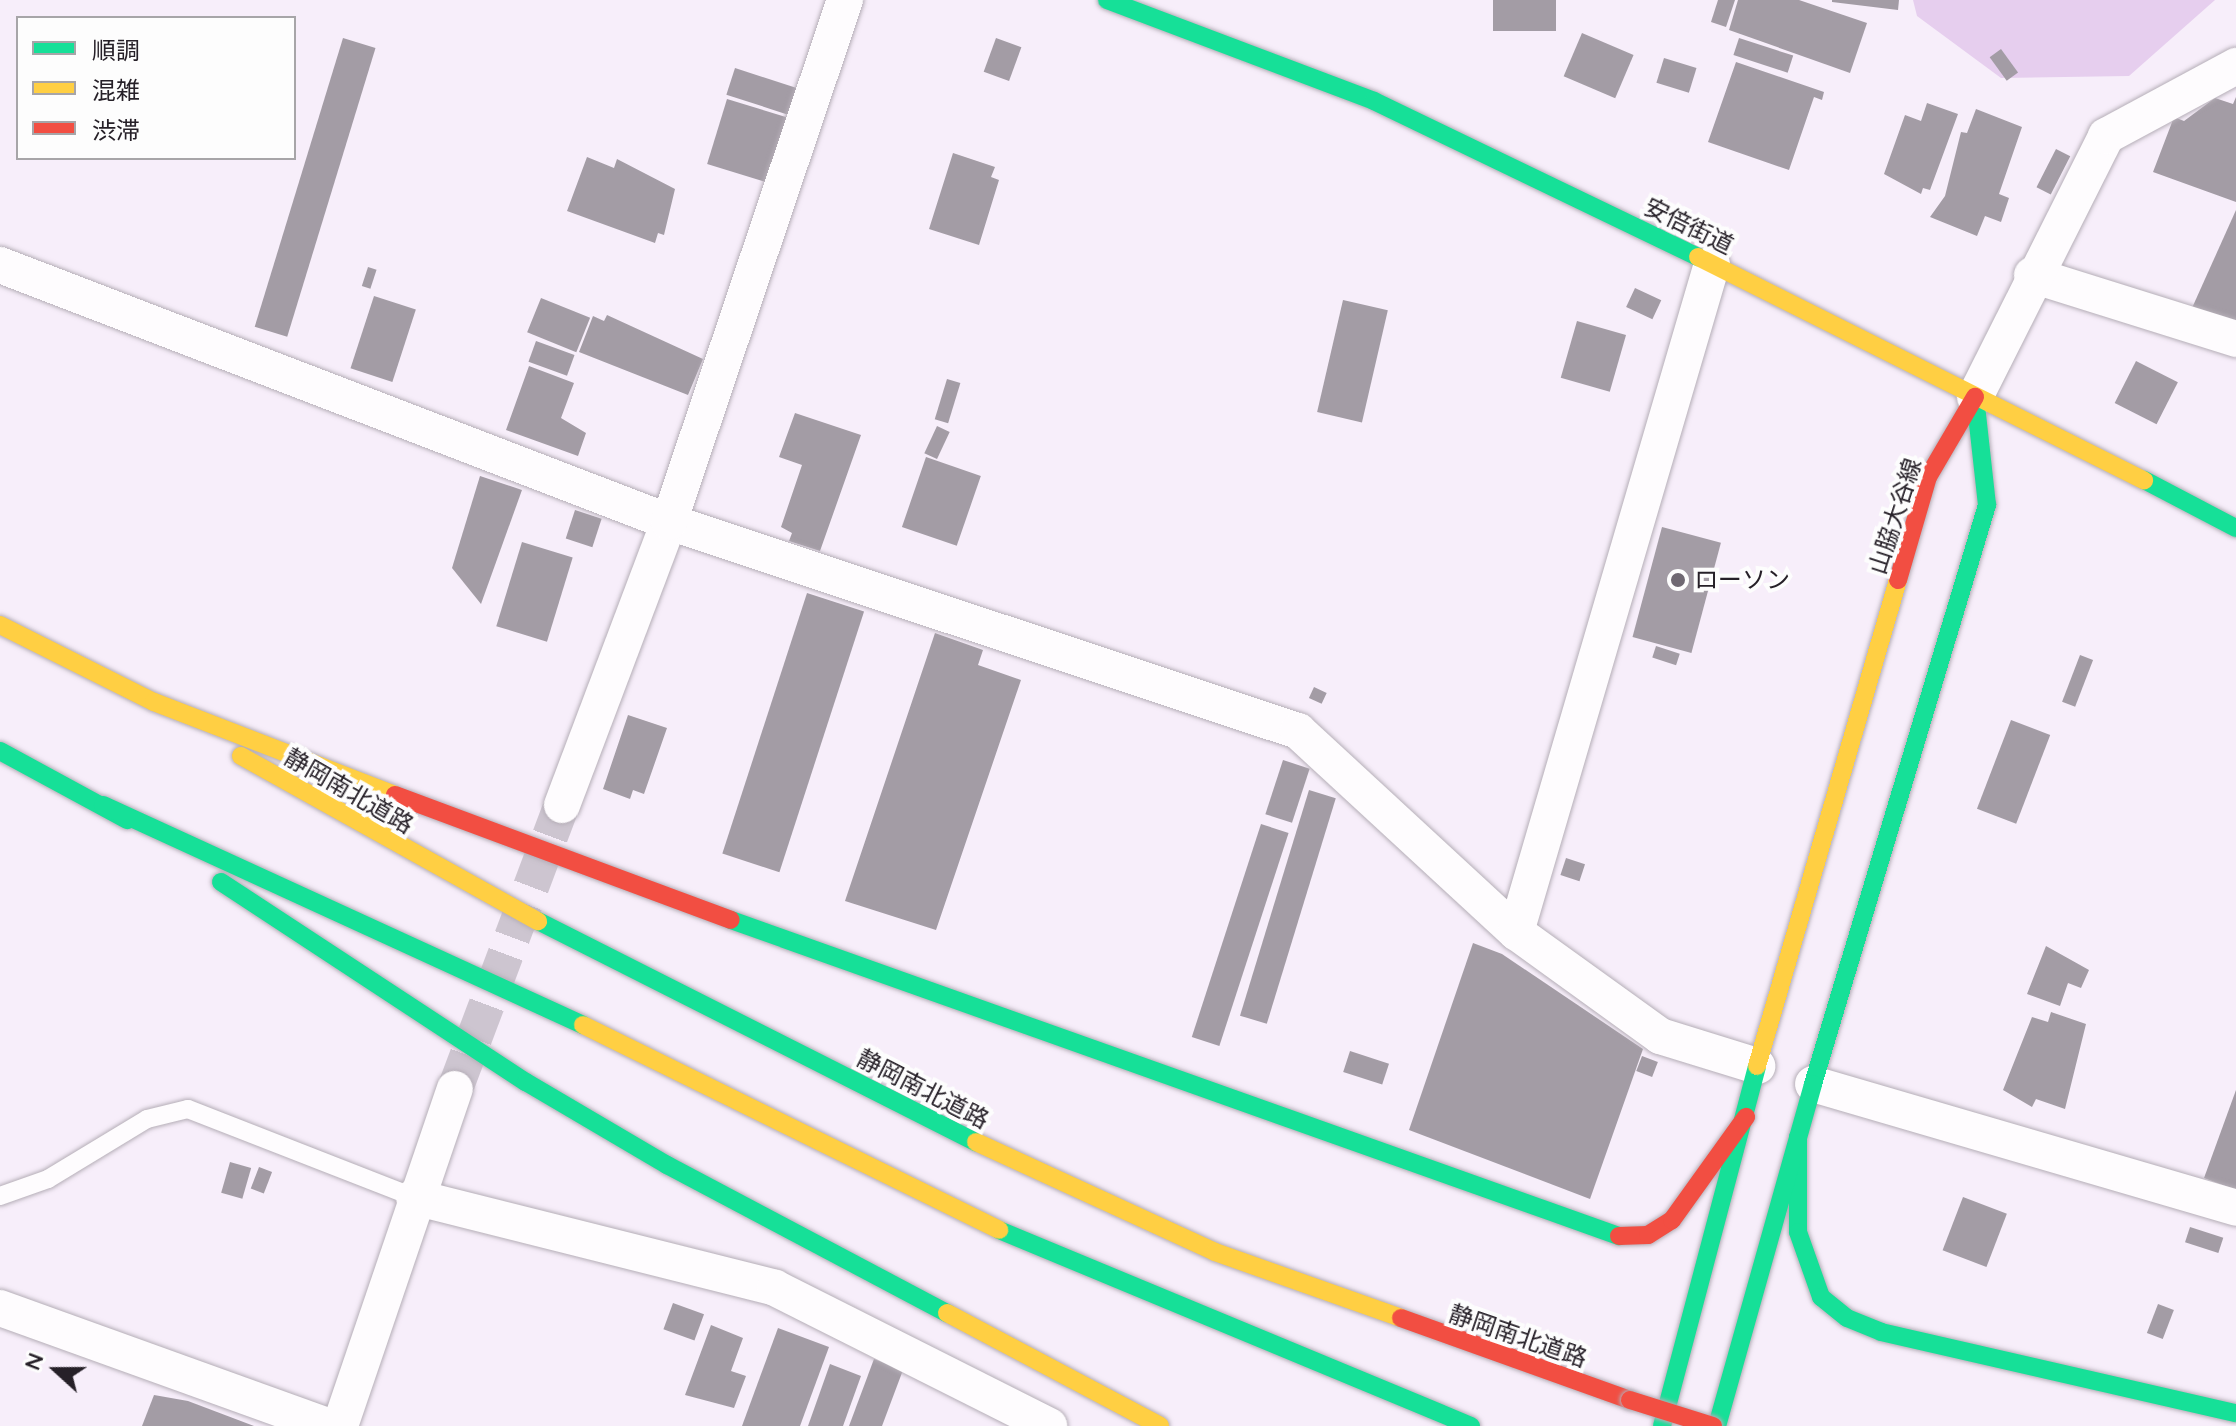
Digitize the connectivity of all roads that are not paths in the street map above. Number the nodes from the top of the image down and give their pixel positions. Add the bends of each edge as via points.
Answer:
1 (845, 0) edge
2 (1107, 0) edge
3 (2236, 66) edge
4 (1712, 264) junction
5 (0, 265) edge
6 (2032, 275) junction
7 (2236, 339) edge
8 (1975, 397) junction
9 (669, 522) junction
10 (2236, 528) edge
11 (0, 625) edge
12 (154, 702) junction
13 (0, 751) edge
14 (103, 805) junction
15 (562, 805) tunnel mouth
16 (1516, 932) junction
17 (1757, 1066) junction
18 (1813, 1084) junction
19 (455, 1089) tunnel mouth
20 (1746, 1117) junction
21 (1798, 1137) junction
22 (0, 1196) edge
23 (414, 1197) junction
24 (2236, 1208) edge
25 (0, 1308) edge
26 (2236, 1413) edge
27 (328, 1426) edge
28 (340, 1426) edge
29 (1049, 1426) edge
30 (1160, 1426) edge
31 (1471, 1426) edge
32 (1662, 1426) edge
33 (1715, 1426) edge

1 - 9 street
2 - 4 main road, 安倍街道 via 1374,101
3 - 6 street via 2106,136
4 - 8 main road, 安倍街道
4 - 16 street
5 - 9 street
6 - 7 street
6 - 8 street
8 - 10 main road, 安倍街道
8 - 17 main road, 山脇大谷線 via 1928,477
8 - 18 main road via 1987,505
9 - 15 street
9 - 16 street via 1298,731
11 - 12 main road
12 - 20 main road via 592,871 1622,1237 1648,1235 1672,1220
12 - 33 main road, 静岡南北道路, bridge via 315,802 575,942 1024,1166 1215,1252
13 - 14 main road
14 - 30 main road via 539,1090 801,1238
14 - 31 main road via 545,1006 982,1223
16 - 17 street via 1660,1036
17 - 20 main road, 山脇大谷線
18 - 21 main road
18 - 24 street
19 - 23 street
20 - 32 main road, 山脇大谷線
21 - 26 main road via 1798,1232 1821,1297 1847,1318 1881,1332
21 - 33 main road via 1769,1222
22 - 23 lane via 48,1179 147,1119 188,1109
23 - 28 street
23 - 29 street via 775,1288
25 - 27 street

